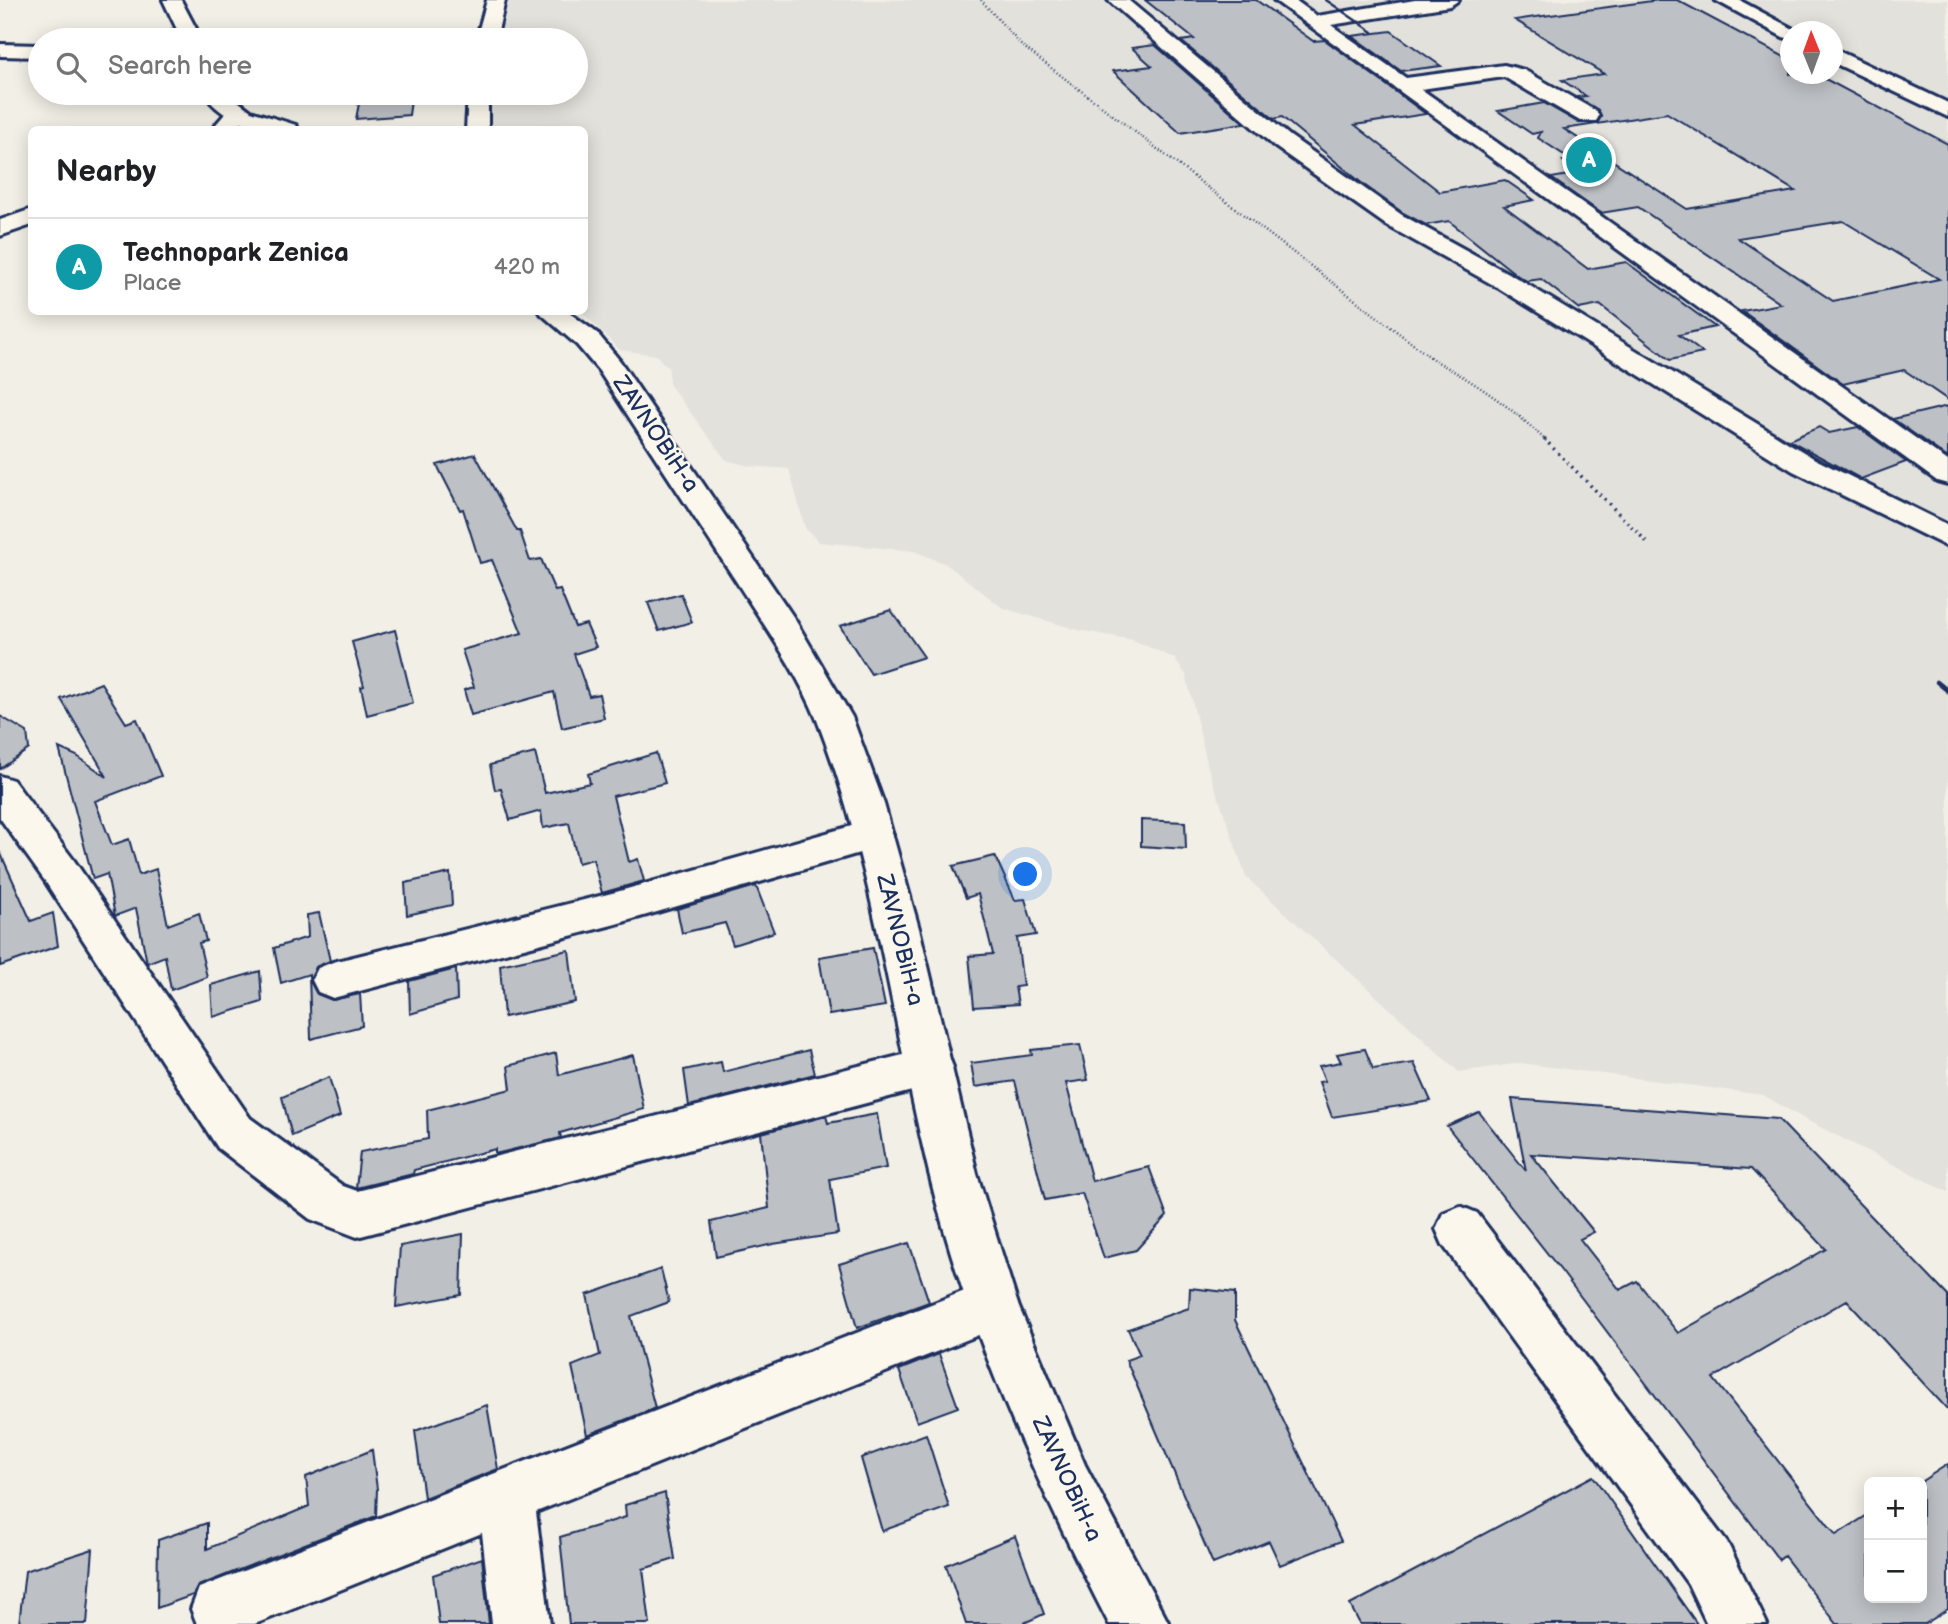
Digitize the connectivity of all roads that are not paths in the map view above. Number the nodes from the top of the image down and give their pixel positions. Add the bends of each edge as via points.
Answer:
1 (172, 0) edge
2 (496, 0) edge
3 (1117, 0) edge
4 (1283, 0) edge
5 (1450, 0) edge
6 (1724, 0) edge
7 (1314, 22) junction
8 (187, 28) edge
9 (489, 28) edge
10 (1780, 28) edge
11 (0, 50) edge
12 (28, 51) edge
13 (1843, 59) edge
14 (1402, 85) junction
15 (228, 105) edge
16 (478, 105) edge
17 (1948, 111) edge
18 (238, 113) junction
19 (1588, 116) dead end
20 (226, 126) edge
21 (276, 126) edge
22 (477, 126) edge
23 (28, 218) edge
24 (0, 229) edge
25 (556, 315) edge
26 (1948, 475) edge
27 (1948, 537) edge
28 (0, 790) edge
29 (873, 835) junction
30 (333, 980) dead end
31 (930, 1067) junction
32 (1460, 1229) dead end
33 (993, 1304) junction
34 (506, 1495) junction
35 (220, 1609) dead end
36 (520, 1624) edge
37 (1140, 1624) edge
38 (1738, 1624) edge

1 - 8 street
2 - 9 street
3 - 27 street via 1282,141 1394,220 1506,282 1804,465
4 - 7 street
5 - 7 street
6 - 10 street
7 - 14 street
11 - 12 street
13 - 17 street
14 - 19 street via 1504,71
14 - 26 street
15 - 18 street
16 - 22 street
18 - 20 street
18 - 21 street
23 - 24 street
25 - 29 street, ZAVNOBiH-a via 587,339 610,367 782,626 834,717
28 - 31 street via 59,870 234,1133 327,1203 357,1214
29 - 30 street via 616,908
29 - 31 street, ZAVNOBiH-a
31 - 33 street, ZAVNOBiH-a via 953,1174
32 - 38 street via 1708,1564
33 - 34 street
33 - 37 street, ZAVNOBiH-a via 1066,1484
34 - 35 street
34 - 36 street

